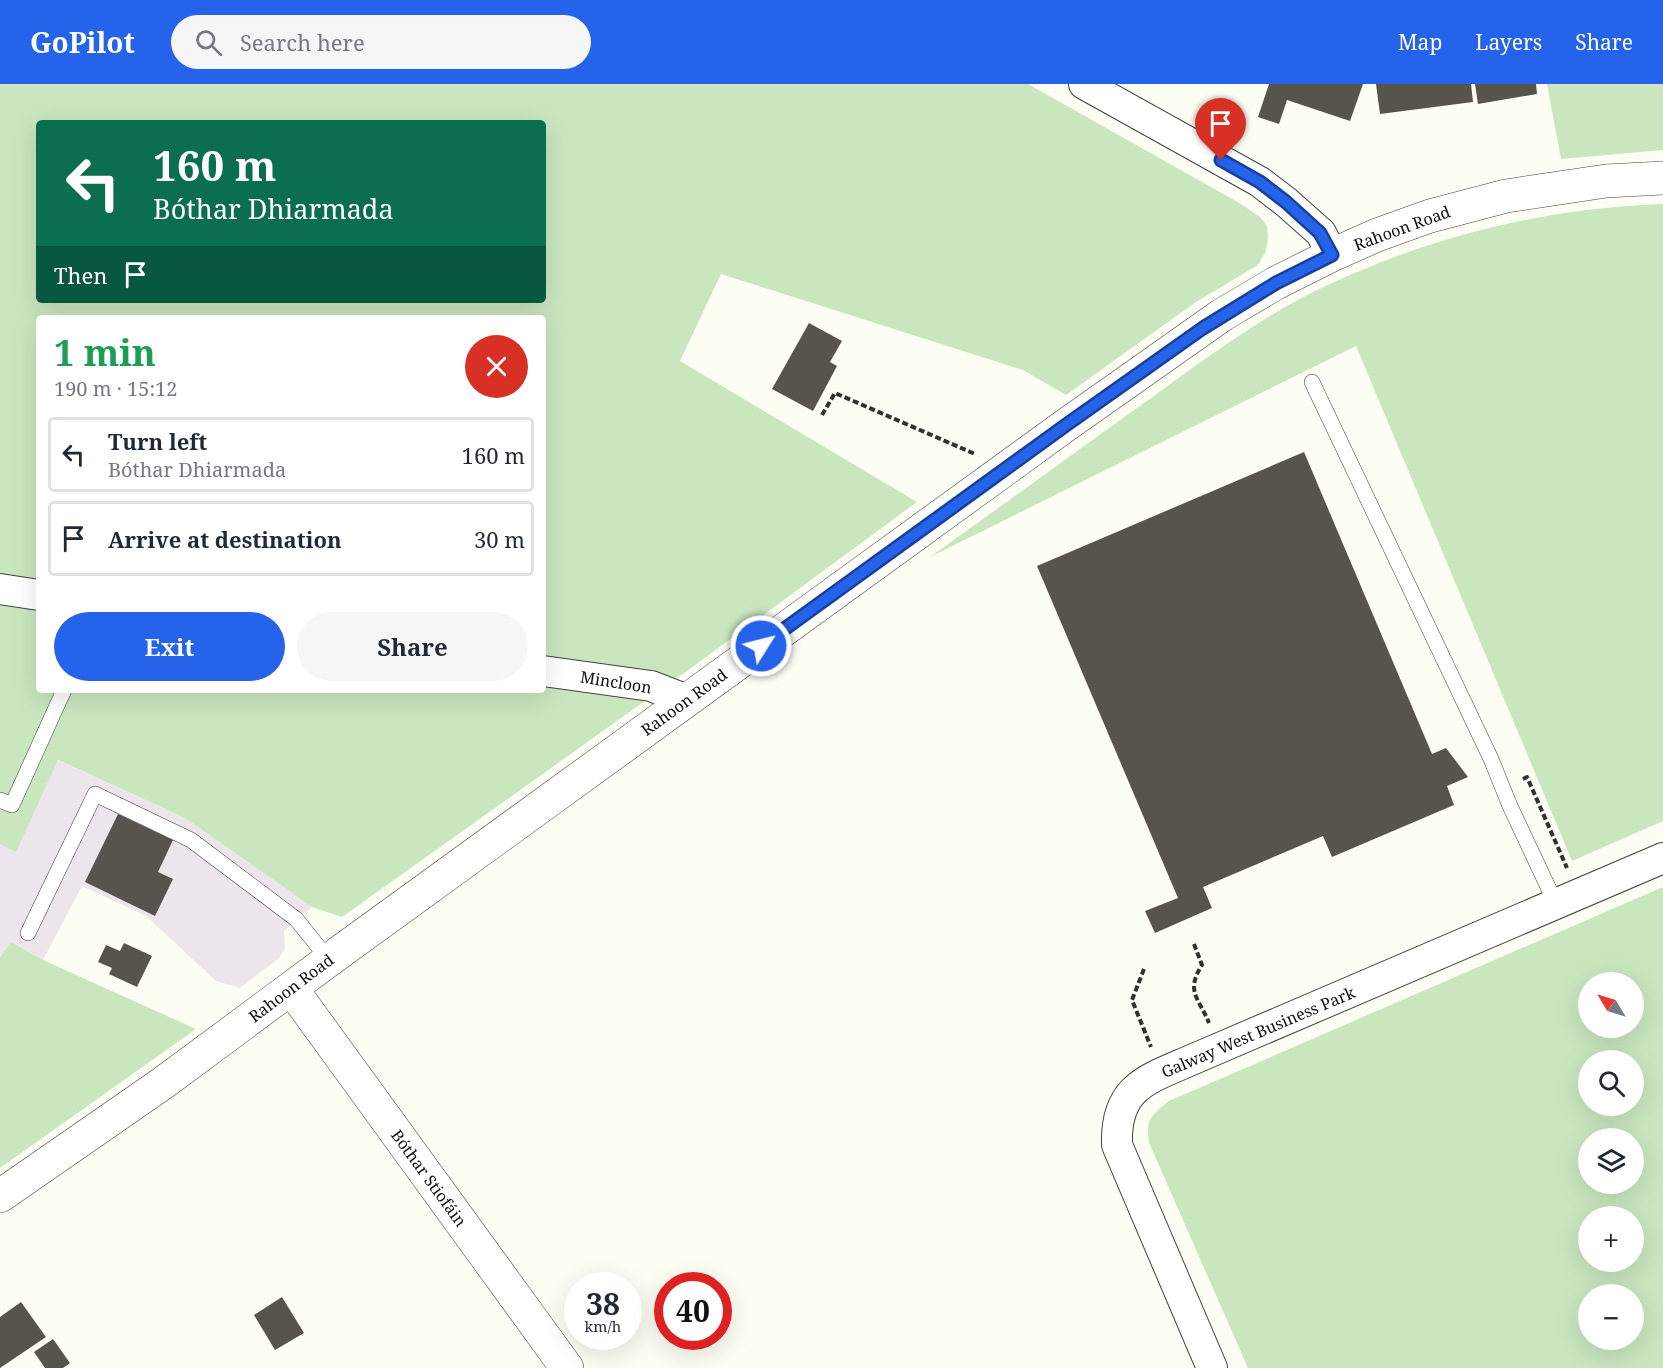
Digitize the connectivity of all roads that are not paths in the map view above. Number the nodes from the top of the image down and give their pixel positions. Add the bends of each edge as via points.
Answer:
1 (1084, 84) edge
2 (1663, 178) edge
3 (1332, 255) junction
4 (1312, 382) dead end
5 (0, 590) edge
6 (36, 595) edge
7 (546, 671) edge
8 (63, 693) edge
9 (687, 700) junction
10 (0, 800) edge
11 (1663, 858) edge
12 (1556, 904) junction
13 (28, 933) dead end
14 (329, 960) junction
15 (291, 988) junction
16 (0, 1196) edge
17 (567, 1368) edge
18 (1212, 1368) edge

1 - 3 street via 1260,182 1320,233
2 - 3 street, Rahoon Road via 1606,181 1506,196 1430,216
3 - 9 street, Rahoon Road via 1276,283 1203,328
4 - 12 lane
5 - 6 street
7 - 9 street, Mincloon via 651,686
8 - 10 lane via 12,805
9 - 14 street, Rahoon Road
11 - 12 street, Galway West Business Park
12 - 18 street, Galway West Business Park via 1154,1077 1137,1086 1123,1104 1116,1125 1117,1145
13 - 14 lane via 95,794 191,840 297,919
14 - 15 street, Rahoon Road
15 - 16 street, Rahoon Road via 164,1083
15 - 17 street, Bóthar Stiofáin

